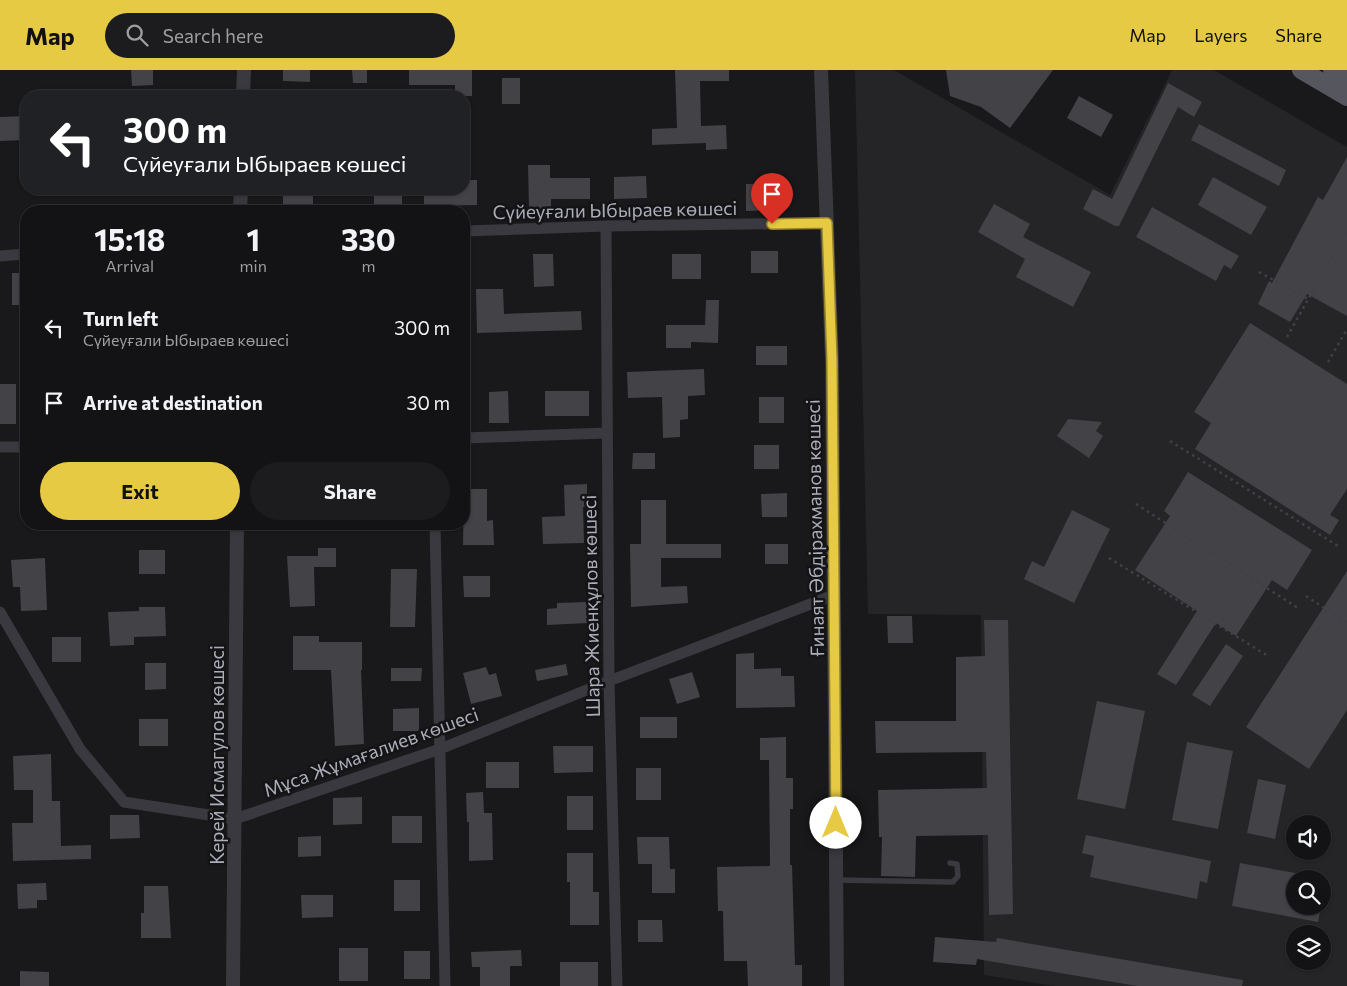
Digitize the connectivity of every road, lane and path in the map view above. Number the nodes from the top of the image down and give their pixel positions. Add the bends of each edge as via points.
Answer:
1 (244, 70) edge
2 (821, 70) edge
3 (1301, 70) edge
4 (1332, 70) edge
5 (1347, 79) edge
6 (243, 90) edge
7 (1347, 97) edge
8 (827, 223) junction
9 (606, 226) junction
10 (1347, 230) edge
11 (470, 231) edge
12 (20, 254) edge
13 (0, 256) edge
14 (1259, 272) dead end
15 (1308, 299) junction
16 (1347, 329) edge
17 (1287, 337) dead end
18 (1328, 362) dead end
19 (606, 433) junction
20 (470, 438) edge
21 (1170, 441) dead end
22 (20, 447) edge
23 (0, 448) edge
24 (1136, 504) dead end
25 (237, 530) edge
26 (435, 530) edge
27 (1338, 546) dead end
28 (1109, 558) dead end
29 (834, 595) junction
30 (1306, 596) dead end
31 (1298, 608) dead end
32 (0, 612) edge
33 (1347, 623) edge
34 (1268, 656) dead end
35 (609, 681) junction
36 (440, 749) junction
37 (235, 819) junction
38 (950, 863) dead end
39 (836, 880) junction
40 (233, 986) edge
41 (445, 986) edge
42 (617, 986) edge
43 (837, 986) edge

1 - 6 street
2 - 8 street, Ғинаят Әбдірахманов көшесі
3 - 7 main road
4 - 5 main road
8 - 9 street, Сүйеуғали Ыбыраев көшесi
8 - 29 street, Ғинаят Әбдірахманов көшесі
9 - 11 street, Сүйеуғали Ыбыраев көшесi
9 - 19 street, Шара Жиенқұлов көшесі
10 - 15 path
12 - 13 street
14 - 15 path
15 - 17 path
16 - 18 path
19 - 20 street
19 - 35 street, Шара Жиенқұлов көшесі
21 - 27 path
22 - 23 street
24 - 31 path
25 - 37 street, Керей Исмагулов көшесі
26 - 36 street
28 - 34 path
29 - 35 street, Мұса Жұмағалиев көшесі
29 - 39 street, Ғинаят Әбдірахманов көшесі
30 - 33 path
32 - 37 street, Мұса Жұмағалиев көшесі via 80,749 124,802
35 - 36 street, Мұса Жұмағалиев көшесі
35 - 42 street, Шара Жиенқұлов көшесі
36 - 37 street, Мұса Жұмағалиев көшесі
36 - 41 street
37 - 40 street, Керей Исмагулов көшесі
38 - 39 lane via 957,864 958,876 953,882
39 - 43 street, Ғинаят Әбдірахманов көшесі

